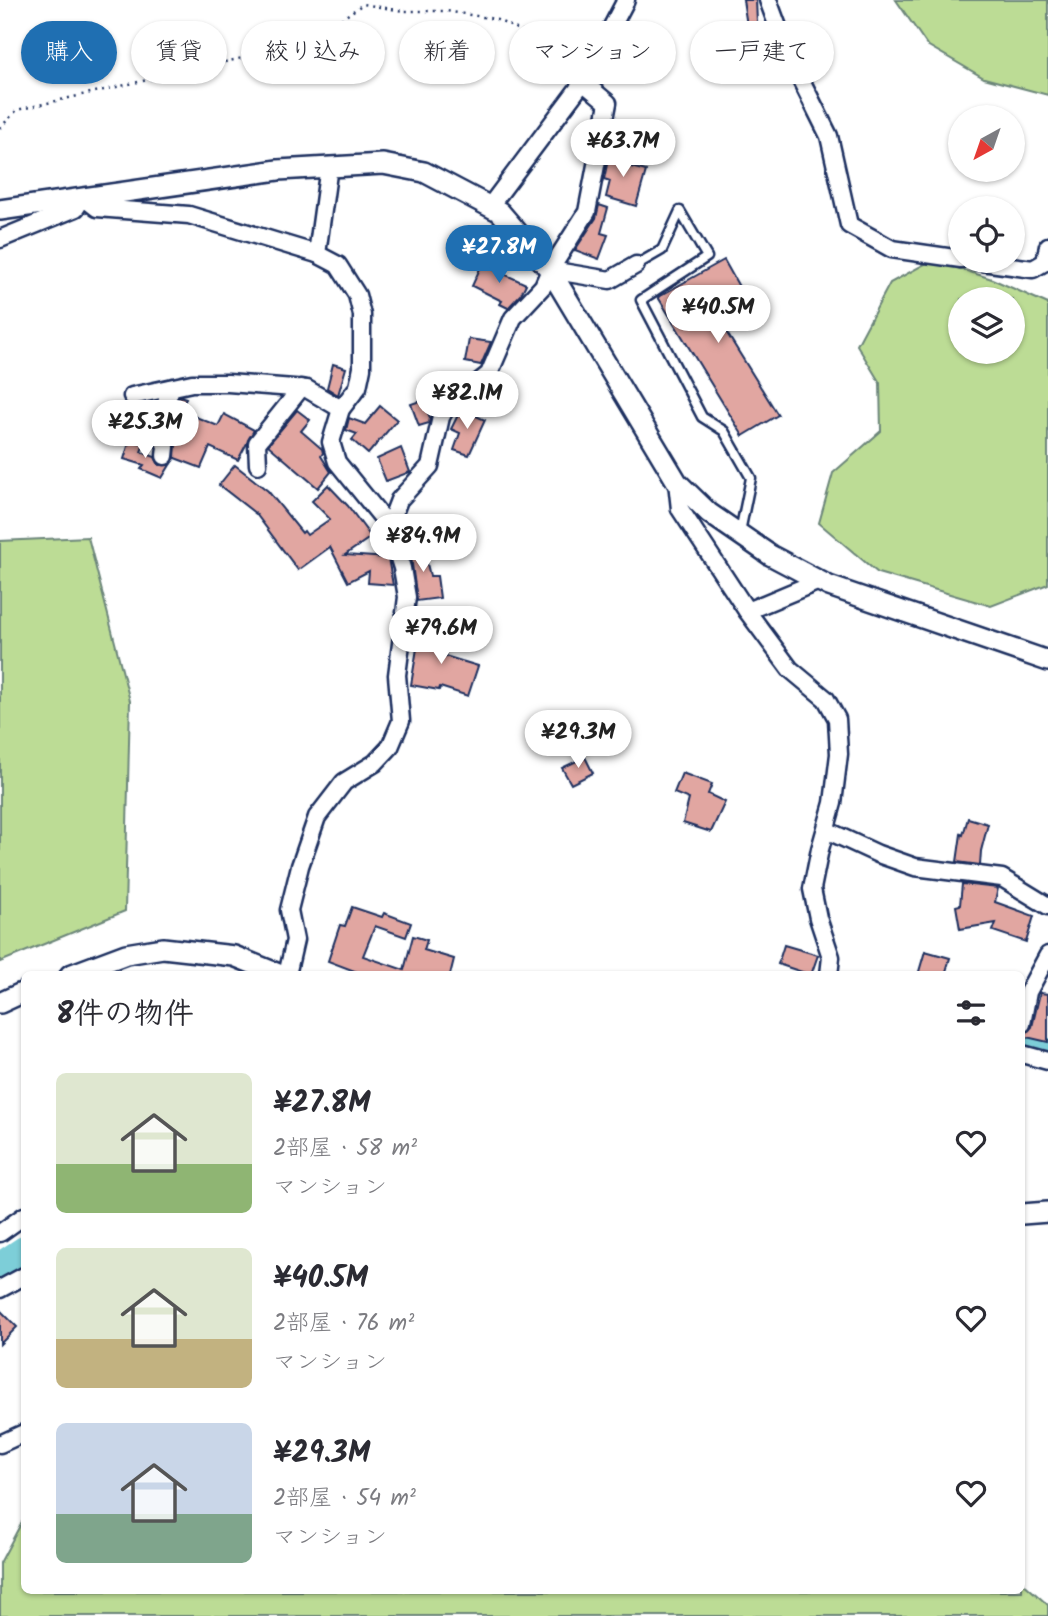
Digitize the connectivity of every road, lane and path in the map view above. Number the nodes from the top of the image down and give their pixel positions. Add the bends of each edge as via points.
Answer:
1 (626, 0) edge
2 (768, 0) edge
3 (615, 21) edge
4 (509, 25) edge
5 (582, 84) edge
6 (585, 84) edge
7 (0, 128) edge
8 (329, 166) junction
9 (83, 197) junction
10 (490, 206) junction
11 (0, 210) edge
12 (0, 239) edge
13 (1048, 246) edge
14 (317, 254) junction
15 (948, 257) edge
16 (636, 265) joint
17 (1025, 268) edge
18 (550, 270) junction
19 (171, 387) junction
20 (301, 388) junction
21 (132, 396) dead end
22 (341, 410) junction
23 (165, 456) dead end
24 (258, 465) dead end
25 (677, 482) junction
26 (390, 526) junction
27 (739, 534) junction
28 (819, 581) junction
29 (747, 611) junction
30 (1048, 661) edge
31 (826, 830) junction
32 (1048, 906) edge
33 (1048, 955) edge
34 (80, 971) edge
35 (271, 971) edge
36 (288, 971) edge
37 (829, 971) edge
38 (21, 993) edge
39 (0, 1003) edge
40 (1025, 1008) edge
41 (1025, 1055) edge
42 (1048, 1061) edge
43 (1048, 1212) edge
44 (1025, 1214) edge
45 (21, 1218) edge
46 (0, 1233) edge
47 (21, 1278) edge
48 (0, 1289) edge
49 (21, 1434) edge
50 (0, 1444) edge

1 - 3 street
2 - 15 street via 828,136 849,225 892,249
4 - 7 path via 446,11 403,11 363,4 307,43 17,110
5 - 10 street
6 - 18 street via 608,103 587,212
8 - 9 street
8 - 10 street via 383,164 424,172
8 - 14 street
9 - 11 street
9 - 12 street via 76,208
9 - 14 street via 97,208 189,215
10 - 18 street
13 - 17 street via 1045,262
14 - 22 street via 338,265 357,295 362,316 358,387
16 - 18 street via 610,280
16 - 27 lane via 662,250 680,211 707,257 641,300 702,417 724,431 751,478
18 - 25 street
18 - 26 street via 543,286 513,318 489,374 446,408 430,466 399,500
19 - 20 street via 228,383
19 - 21 street
19 - 23 street via 159,425
20 - 22 street
20 - 24 street via 257,443
22 - 26 street via 331,442 337,461
25 - 27 street
25 - 29 street via 680,509
26 - 36 street via 407,597 397,675 401,721 390,747 375,763 344,782 317,817 289,910 295,940
27 - 28 street
28 - 29 street
28 - 30 street
29 - 31 street via 790,669 826,699 837,719 839,754
31 - 32 street via 915,867 1002,878
31 - 37 street via 812,889 831,957
33 - 40 street via 1028,992
34 - 35 street via 125,954 163,948 233,956
38 - 39 street
41 - 42 street
43 - 44 street
45 - 46 street
47 - 48 street
49 - 50 street

